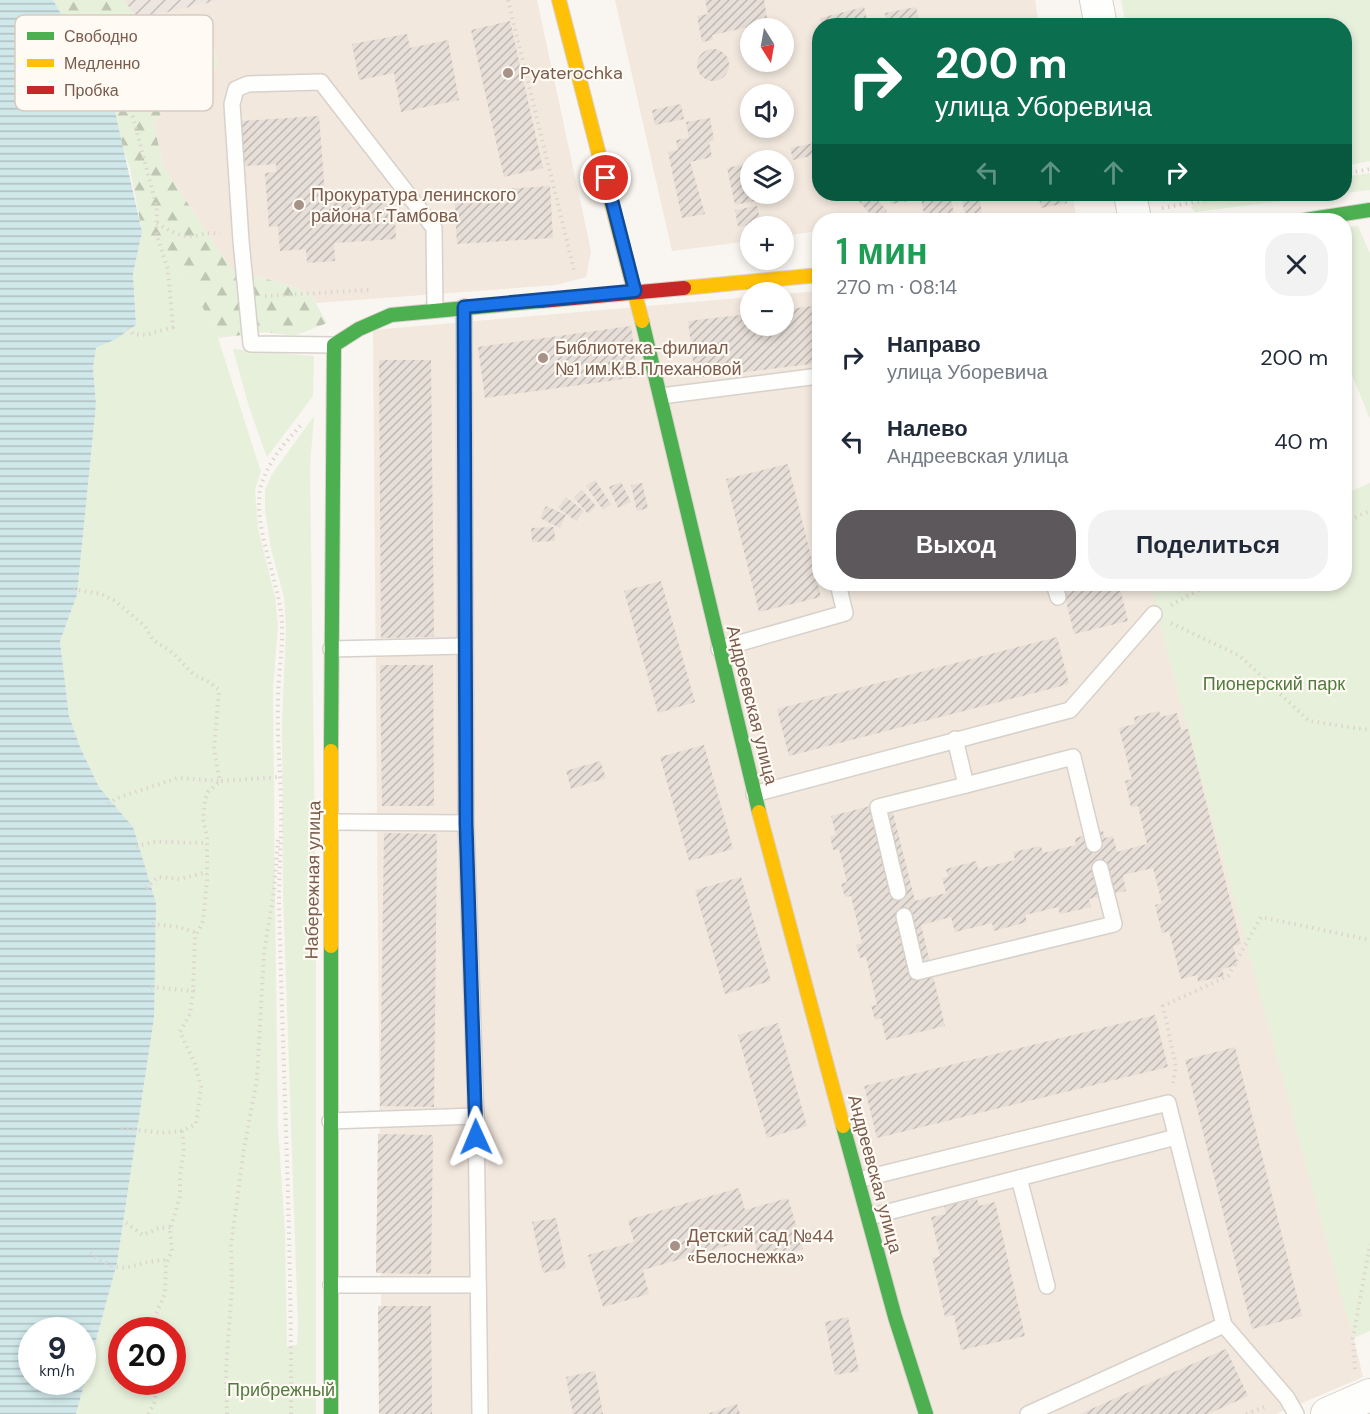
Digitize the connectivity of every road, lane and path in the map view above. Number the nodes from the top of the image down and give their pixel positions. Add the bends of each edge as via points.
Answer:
1 (508, 0) edge
2 (560, 0) edge
3 (1096, 0) edge
4 (1099, 18) edge
5 (131, 111) edge
6 (1370, 169) edge
7 (1352, 172) edge
8 (1370, 210) edge
9 (1350, 213) edge
10 (157, 223) junction
11 (221, 234) dead end
12 (812, 276) edge
13 (635, 291) junction
14 (580, 297) junction
15 (464, 307) junction
16 (435, 310) junction
17 (127, 326) dead end
18 (334, 345) junction
19 (812, 377) edge
20 (333, 391) junction
21 (661, 396) junction
22 (1370, 511) edge
23 (1352, 519) edge
24 (74, 589) dead end
25 (840, 591) edge
26 (1197, 591) edge
27 (1154, 614) junction
28 (465, 646) junction
29 (331, 649) junction
30 (719, 649) junction
31 (1370, 730) edge
32 (955, 739) junction
33 (279, 777) junction
34 (220, 781) junction
35 (966, 785) junction
36 (754, 794) junction
37 (108, 804) dead end
38 (280, 821) junction
39 (332, 822) junction
40 (466, 823) junction
41 (207, 843) junction
42 (1094, 844) dead end
43 (136, 846) dead end
44 (1100, 868) dead end
45 (207, 872) junction
46 (146, 888) dead end
47 (898, 892) dead end
48 (904, 916) dead end
49 (152, 924) dead end
50 (196, 933) junction
51 (1370, 940) edge
52 (152, 987) dead end
53 (193, 991) junction
54 (1168, 1103) junction
55 (476, 1116) junction
56 (330, 1121) junction
57 (121, 1128) dead end
58 (182, 1131) junction
59 (1176, 1137) junction
60 (1019, 1178) junction
61 (858, 1180) junction
62 (869, 1217) junction
63 (126, 1223) dead end
64 (171, 1227) junction
65 (1370, 1244) edge
66 (90, 1253) dead end
67 (167, 1260) junction
68 (331, 1285) junction
69 (478, 1285) junction
70 (1047, 1286) dead end
71 (156, 1317) edge
72 (1224, 1325) junction
73 (1363, 1382) edge
74 (156, 1395) edge
75 (148, 1414) edge
76 (227, 1414) edge
77 (291, 1414) edge
78 (331, 1414) edge
79 (480, 1414) edge
80 (926, 1414) edge
81 (1028, 1414) edge
82 (1296, 1414) edge
83 (1327, 1414) edge

1 - 14 path
2 - 13 street, Андреевская улица
3 - 4 street
5 - 10 path
6 - 7 path
8 - 9 street
10 - 11 path via 191,237
10 - 17 path via 156,232 168,270 173,327 146,335 133,334
12 - 13 street
13 - 14 street
13 - 21 street, Андреевская улица
14 - 15 street
15 - 16 street
15 - 28 lane
16 - 18 street via 391,315
16 - 18 lane via 434,228 321,81 248,84 236,89 232,104 251,344
18 - 20 street, Набережная улица
19 - 21 lane
20 - 29 street, Набережная улица
20 - 33 path via 282,446 261,487 266,549 280,597 282,626
21 - 30 street, Андреевская улица
22 - 23 path
24 - 34 path via 115,601 145,626 153,640 219,690 214,750
25 - 30 lane via 845,613
26 - 27 path
27 - 31 path via 1240,657 1309,721
27 - 32 lane via 1070,710
28 - 29 lane
28 - 40 lane
29 - 39 street, Набережная улица
30 - 36 street, Андреевская улица
32 - 35 lane
32 - 36 lane
33 - 34 path
33 - 38 path
34 - 37 path via 178,778
34 - 41 path via 205,800
35 - 42 lane via 1073,757
35 - 47 lane via 878,807
36 - 61 street, Андреевская улица
38 - 76 path via 264,953 257,1079 231,1245
38 - 77 path via 292,1306
39 - 40 lane
39 - 56 street, Набережная улица
40 - 55 lane
41 - 43 path via 155,842
41 - 45 path
44 - 48 lane via 1114,924 1010,950 917,972
45 - 46 path via 180,879 158,877
45 - 50 path via 205,913
49 - 50 path
50 - 53 path
51 - 54 path via 1261,917 1228,976 1163,1006 1176,1067
52 - 53 path
53 - 58 path via 190,1014 180,1032 195,1064 201,1100 196,1124
54 - 59 lane
54 - 61 lane
55 - 56 lane
55 - 69 lane
56 - 68 street, Набережная улица
57 - 58 path
58 - 64 path via 180,1196
59 - 60 lane
59 - 72 lane
60 - 62 lane
60 - 70 lane
61 - 62 street, Андреевская улица
62 - 80 street, Андреевская улица
63 - 64 path via 143,1235
64 - 67 path via 172,1251
65 - 73 path via 1353,1338
66 - 67 path via 115,1269 148,1260
67 - 71 path via 165,1294
68 - 69 lane
68 - 78 street, Набережная улица
69 - 79 lane
72 - 81 lane
72 - 82 lane via 1287,1398
73 - 83 street
74 - 75 path

